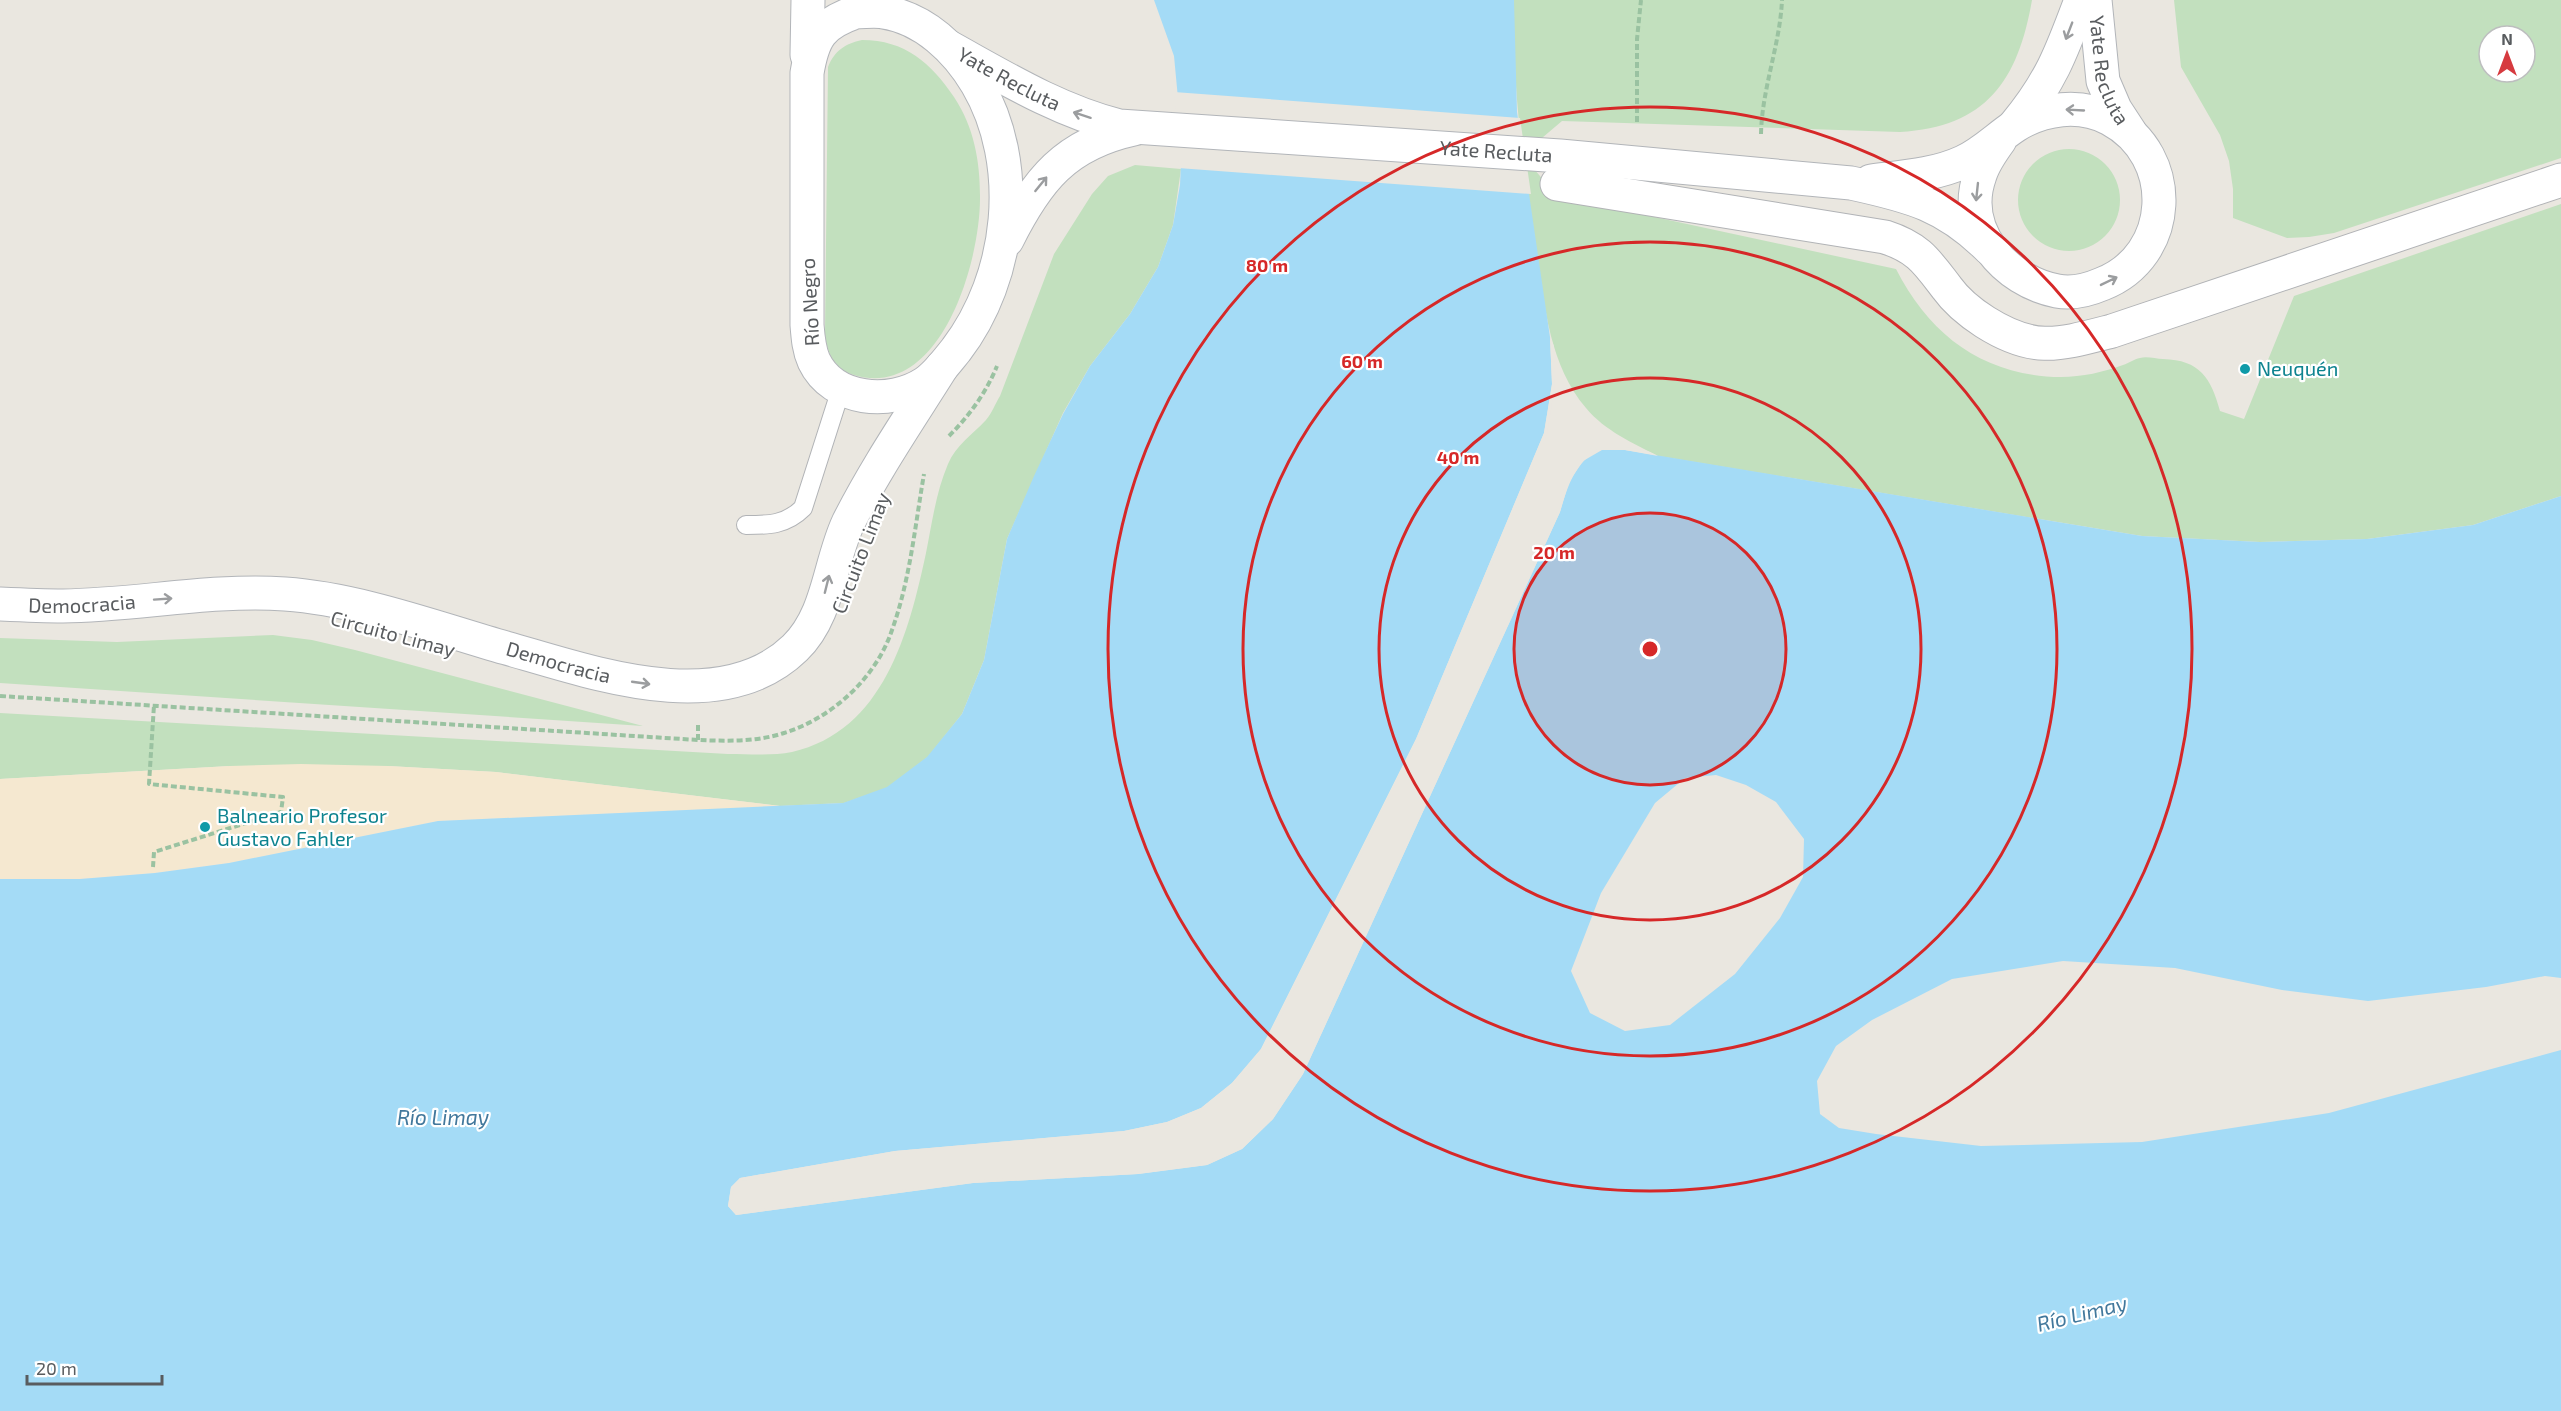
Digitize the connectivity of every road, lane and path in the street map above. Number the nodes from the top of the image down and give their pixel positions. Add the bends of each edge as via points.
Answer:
1 (808, 0) edge
2 (899, 0) edge
3 (1641, 0) edge
4 (1782, 0) edge
5 (2081, 0) edge
6 (2095, 0) edge
7 (938, 38) junction
8 (807, 73) junction
9 (1637, 123) dead end
10 (1138, 128) junction
11 (2007, 133) junction
12 (2133, 136) junction
13 (1558, 170) junction
14 (1760, 173) junction
15 (2561, 180) edge
16 (1851, 183) junction
17 (1990, 249) junction
18 (1001, 252) junction
19 (1000, 356) dead end
20 (942, 367) junction
21 (841, 389) junction
22 (942, 442) dead end
23 (746, 525) dead end
24 (0, 604) edge
25 (154, 705) dead end
26 (153, 867) dead end

1 - 8 main road, Río Negro
2 - 7 main road, Río Negro
3 - 9 path
4 - 14 path via 1761,109
5 -> 11 main road, Yate Recluta via 2058,63 2034,102
6 - 12 main road, Yate Recluta via 2103,81
7 - 8 main road, Río Negro via 906,18 883,12 856,12 835,19 819,33
10 -> 7 main road, Yate Recluta via 1069,111
7 - 18 main road, Río Negro via 971,73 989,104 1000,140 1005,179
8 - 21 main road, Río Negro via 809,346 826,379
10 - 13 main road, Yate Recluta
18 -> 10 main road, Yate Recluta via 1031,197 1067,156 1087,143
12 -> 11 main road, Yate Recluta via 2110,119 2084,110 2056,110 2031,117
11 - 16 main road, Yate Recluta via 1962,162 1940,170
11 -> 17 main road, Yate Recluta via 1988,155 1979,177 1979,224
17 -> 12 main road, Yate Recluta via 2009,270 2033,285 2060,292 2088,290 2114,280 2136,262 2152,239 2159,213 2159,185 2149,158
13 - 14 main road, Yate Recluta
13 - 15 main road via 1900,242 1925,258 1948,290 1981,319 2022,341 2046,344 2112,331
14 - 16 main road, Yate Recluta
16 - 17 main road, Yate Recluta via 1922,201 1947,213
18 - 20 main road, Río Negro via 982,309
19 - 22 path via 977,403
20 - 21 main road, Río Negro via 925,383 906,392 873,396
24 -> 20 main road, Democracia via 65,606 287,594 386,614 634,682 666,686 724,682 775,663 810,630 821,609 839,542 850,519
21 - 23 lane via 803,508 782,523
25 - 26 path via 149,784 283,796 281,812 154,852

